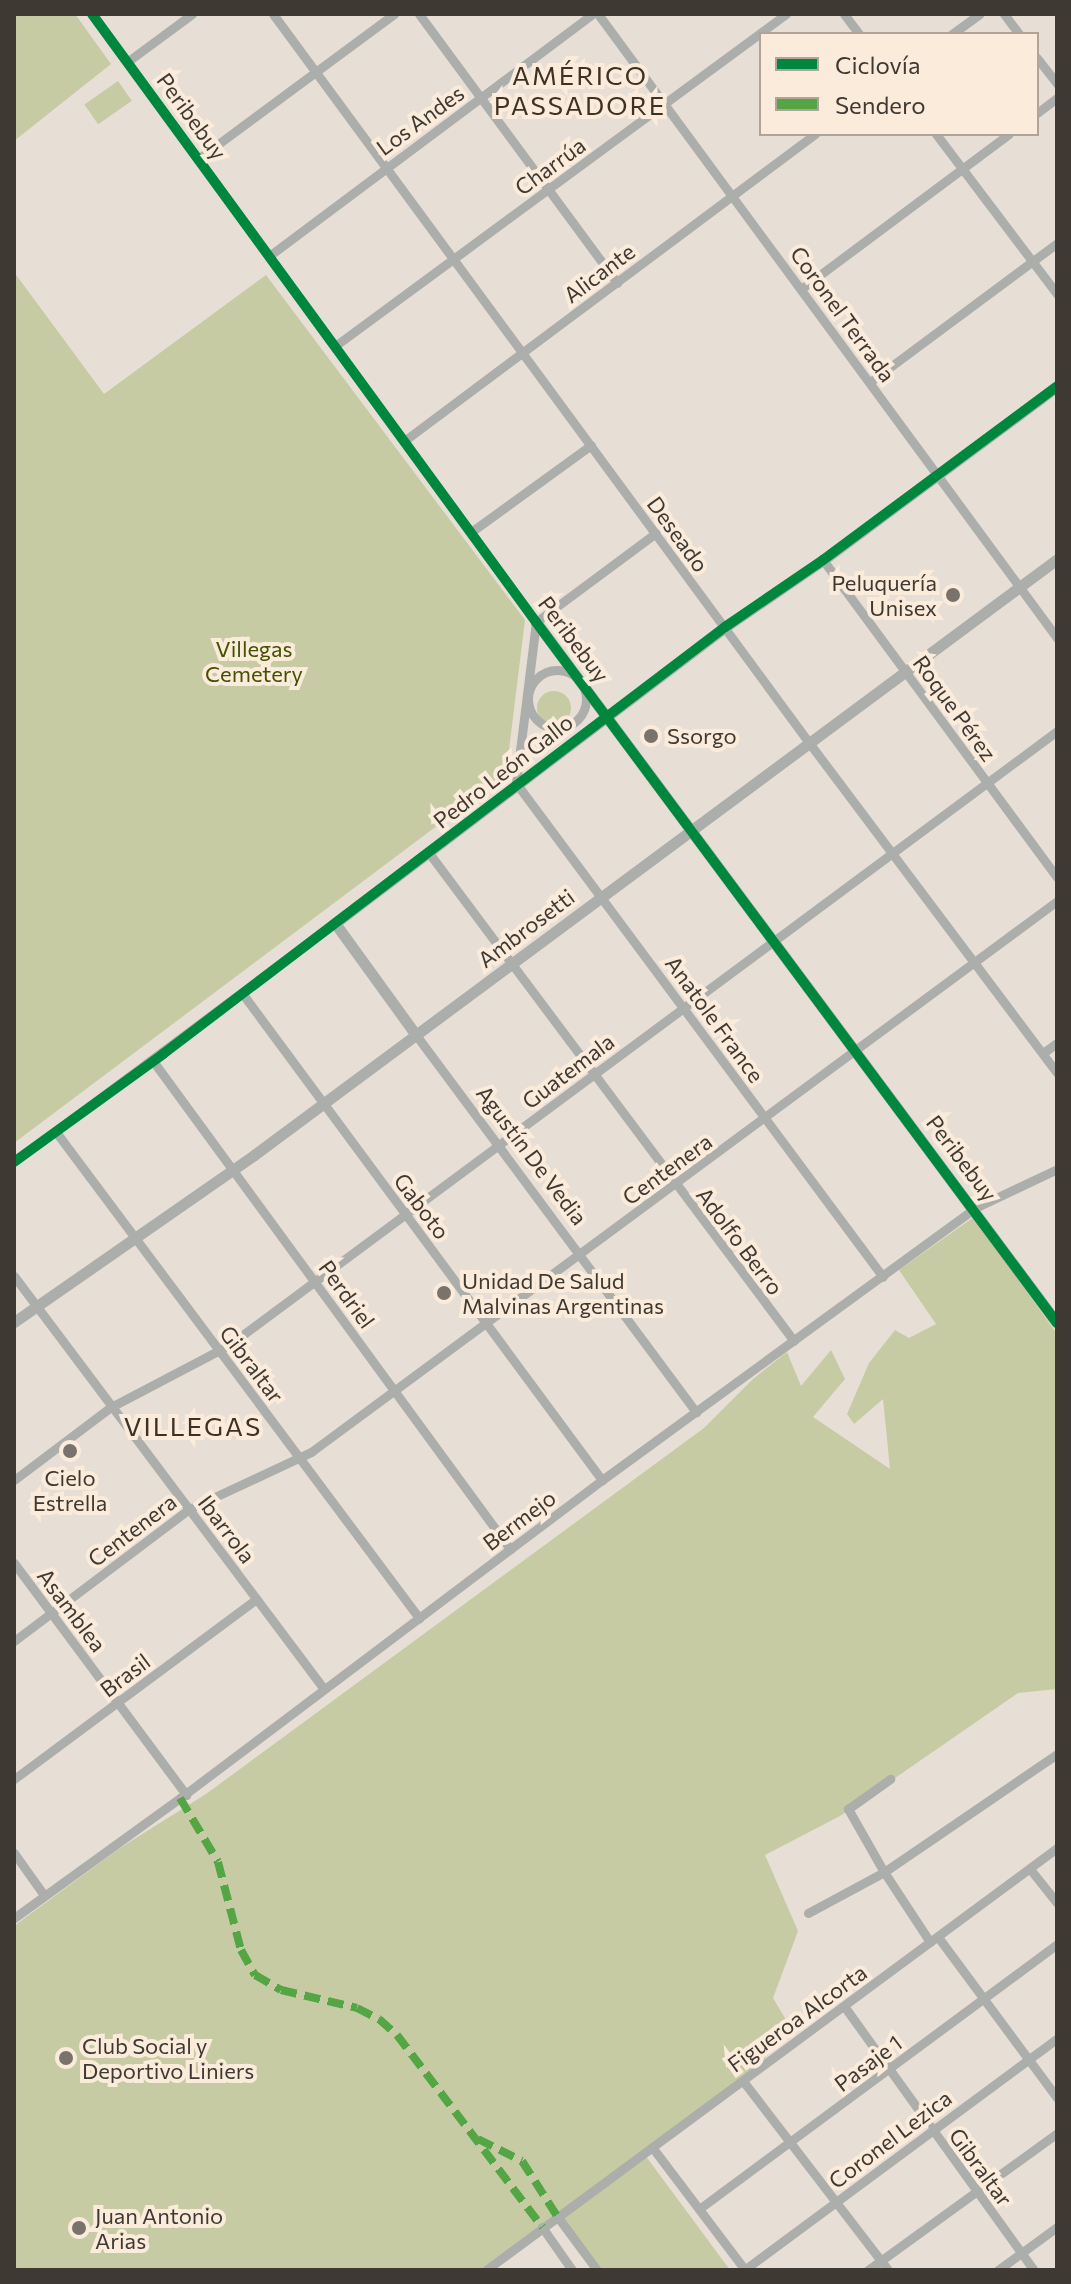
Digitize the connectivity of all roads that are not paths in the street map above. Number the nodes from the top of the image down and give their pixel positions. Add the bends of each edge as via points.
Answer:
1 (92, 14) edge
2 (192, 14) edge
3 (273, 14) edge
4 (394, 14) edge
5 (419, 14) edge
6 (595, 14) edge
7 (786, 14) edge
8 (844, 14) edge
9 (980, 14) edge
10 (1004, 14) edge
11 (762, 32) edge
12 (858, 32) edge
13 (955, 32) edge
14 (1018, 32) edge
15 (759, 34) edge
16 (1039, 61) edge
17 (127, 62) junction
18 (316, 73) junction
19 (1057, 84) edge
20 (482, 97) junction
21 (1057, 98) edge
22 (665, 105) junction
23 (1039, 112) edge
24 (812, 136) edge
25 (938, 136) edge
26 (1006, 136) edge
27 (198, 159) junction
28 (387, 167) junction
29 (962, 168) junction
30 (549, 190) junction
31 (733, 195) junction
32 (1057, 243) edge
33 (269, 256) junction
34 (454, 258) junction
35 (1032, 262) junction
36 (617, 283) junction
37 (801, 289) junction
38 (1057, 294) edge
39 (335, 346) junction
40 (522, 352) junction
41 (870, 382) junction
42 (1057, 386) edge
43 (404, 441) junction
44 (591, 445) junction
45 (939, 475) junction
46 (471, 532) junction
47 (656, 533) junction
48 (1057, 559) edge
49 (823, 560) junction
50 (1019, 587) junction
51 (536, 622) junction
52 (725, 627) junction
53 (1057, 638) edge
54 (907, 672) junction
55 (583, 685) junction
56 (528, 694) junction
57 (606, 716) junction
58 (1057, 731) edge
59 (810, 744) junction
60 (516, 783) junction
61 (987, 783) junction
62 (691, 829) junction
63 (429, 853) junction
64 (891, 854) junction
65 (1057, 877) edge
66 (602, 896) junction
67 (1057, 901) edge
68 (335, 923) junction
69 (774, 941) junction
70 (974, 963) junction
71 (511, 964) junction
72 (242, 993) junction
73 (684, 1007) junction
74 (416, 1035) junction
75 (1057, 1043) edge
76 (856, 1052) junction
77 (1043, 1053) junction
78 (153, 1061) junction
79 (1057, 1073) edge
80 (594, 1074) junction
81 (323, 1104) junction
82 (766, 1119) junction
83 (56, 1132) junction
84 (499, 1145) junction
85 (14, 1162) edge
86 (1057, 1169) edge
87 (233, 1170) junction
88 (676, 1185) junction
89 (975, 1208) junction
90 (406, 1214) junction
91 (134, 1238) junction
92 (582, 1254) junction
93 (14, 1276) edge
94 (883, 1277) junction
95 (316, 1283) junction
96 (37, 1305) junction
97 (14, 1322) edge
98 (487, 1323) junction
99 (1057, 1323) edge
100 (794, 1341) junction
101 (219, 1351) junction
102 (395, 1390) junction
103 (111, 1407) junction
104 (696, 1412) junction
105 (300, 1459) junction
106 (14, 1480) edge
107 (602, 1480) junction
108 (189, 1509) junction
109 (510, 1549) junction
110 (14, 1563) edge
111 (256, 1599) junction
112 (51, 1613) junction
113 (419, 1618) junction
114 (14, 1641) edge
115 (324, 1689) junction
116 (119, 1703) junction
117 (1057, 1754) edge
118 (14, 1779) edge
119 (890, 1779) dead end
120 (186, 1795) junction
121 (1057, 1848) edge
122 (14, 1853) edge
123 (1030, 1869) junction
124 (884, 1872) junction
125 (44, 1895) junction
126 (1057, 1903) edge
127 (808, 1913) dead end
128 (14, 1918) edge
129 (934, 1940) junction
130 (1057, 1944) edge
131 (985, 1998) junction
132 (844, 2006) junction
133 (1057, 2038) edge
134 (1027, 2058) junction
135 (888, 2069) junction
136 (743, 2081) junction
137 (1057, 2098) edge
138 (932, 2131) junction
139 (1057, 2133) edge
140 (790, 2143) junction
141 (652, 2147) junction
142 (975, 2191) junction
143 (836, 2202) junction
144 (699, 2209) junction
145 (557, 2216) junction
146 (542, 2227) junction
147 (1057, 2227) edge
148 (1022, 2253) junction
149 (881, 2261) junction
150 (486, 2270) edge
151 (572, 2270) edge
152 (597, 2270) edge
153 (745, 2270) edge
154 (868, 2270) edge
155 (888, 2270) edge
156 (998, 2270) edge
157 (1034, 2270) edge

1 - 17 street, Peribebuy
2 - 17 street
3 - 18 street, Deseado
4 - 18 street
5 - 20 street
6 - 20 street, Los Andes
6 - 22 street, Coronel Terrada
7 - 11 street, Charrúa
8 - 12 street
9 - 13 street
10 - 14 street
15 - 22 street, Charrúa
16 - 19 street
17 - 27 street, Peribebuy
18 - 27 street
18 - 28 street, Deseado
20 - 28 street, Los Andes
20 - 30 street
21 - 23 street
22 - 30 street, Charrúa
22 - 31 street, Coronel Terrada
24 - 31 street, Alicante
25 - 29 street
26 - 29 street
27 - 33 street, Peribebuy
28 - 33 street, Los Andes
28 - 34 street, Deseado
29 - 35 street
29 - 37 street
30 - 34 street, Charrúa
30 - 36 street
31 - 36 street, Alicante
31 - 37 street, Coronel Terrada
32 - 35 street
33 - 39 street, Peribebuy
34 - 39 street, Charrúa
34 - 40 street, Deseado
35 - 38 street
35 - 41 street
36 - 40 street, Alicante
37 - 41 street, Coronel Terrada
39 - 43 street, Peribebuy
40 - 43 street, Alicante
40 - 44 street, Deseado
41 - 45 street, Coronel Terrada
42 - 45 street, Pedro León Gallo
43 - 46 street, Peribebuy
44 - 46 street
44 - 47 street, Deseado
45 - 49 street, Pedro León Gallo
45 - 50 street, Coronel Terrada
46 - 51 street, Peribebuy
47 - 51 street
47 - 52 street, Deseado
48 - 50 street, Ambrosetti
49 - 52 street, Pedro León Gallo
49 - 54 street, Roque Pérez
50 - 53 street, Coronel Terrada
50 - 54 street, Ambrosetti
51 - 55 street, Peribebuy
51 - 56 street
52 - 57 street, Pedro León Gallo
52 - 59 street, Deseado
54 - 59 street, Ambrosetti
54 - 61 street, Roque Pérez
55 - 56 street via 570,673 552,670 536,678
55 - 56 street via 582,713 557,728 531,714
55 - 57 street, Peribebuy
56 - 60 street
57 - 60 street, Pedro León Gallo
57 - 62 street, Peribebuy
58 - 61 street, Guatemala
59 - 62 street, Ambrosetti
59 - 64 street, Deseado
60 - 63 street, Pedro León Gallo
60 - 66 street, Anatole France
61 - 64 street, Guatemala
61 - 65 street, Roque Pérez
62 - 66 street, Ambrosetti
62 - 69 street, Peribebuy
63 - 68 street, Pedro León Gallo
63 - 71 street, Adolfo Berro
64 - 69 street, Guatemala
64 - 70 street, Deseado
66 - 71 street, Ambrosetti
66 - 73 street, Anatole France
67 - 70 street, Centenera
68 - 72 street, Pedro León Gallo
68 - 74 street, Agustín De Vedia
69 - 73 street, Guatemala
69 - 76 street, Peribebuy
70 - 76 street, Centenera
70 - 77 street, Deseado
71 - 74 street, Ambrosetti
71 - 80 street, Adolfo Berro
72 - 78 street, Pedro León Gallo
72 - 81 street, Gaboto
73 - 80 street, Guatemala
73 - 82 street, Anatole France
74 - 81 street, Ambrosetti
74 - 84 street, Agustín De Vedia
75 - 77 street
76 - 82 street, Centenera
76 - 89 street, Peribebuy
77 - 79 street, Deseado
78 - 83 street, Pedro León Gallo
78 - 87 street, Perdriel
80 - 84 street, Guatemala
80 - 88 street, Adolfo Berro
81 - 87 street, Ambrosetti
81 - 90 street, Gaboto
82 - 88 street, Centenera
82 - 94 street, Anatole France
83 - 85 street, Pedro León Gallo
83 - 91 street, Gibraltar
84 - 90 street, Guatemala
84 - 92 street, Agustín De Vedia
86 - 89 street, Bermejo
87 - 91 street, Ambrosetti
87 - 95 street, Perdriel
88 - 92 street, Centenera
88 - 100 street, Adolfo Berro
89 - 94 street, Bermejo
89 - 99 street, Peribebuy
90 - 95 street, Guatemala
90 - 98 street, Gaboto
91 - 96 street, Ambrosetti
91 - 101 street, Gibraltar
92 - 98 street, Centenera
92 - 104 street, Agustín De Vedia
93 - 96 street, Ibarrola
94 - 100 street, Bermejo
95 - 101 street, Guatemala
95 - 102 street, Perdriel
96 - 97 street, Ambrosetti
96 - 103 street, Ibarrola
98 - 102 street, Centenera
98 - 107 street, Gaboto
100 - 104 street, Bermejo
101 - 103 street, Guatemala
101 - 105 street, Gibraltar
102 - 105 street, Centenera
102 - 109 street, Perdriel
103 - 106 street, Guatemala
103 - 108 street, Ibarrola
104 - 107 street, Bermejo
105 - 108 street, Centenera
105 - 113 street, Gibraltar
107 - 109 street, Bermejo
108 - 111 street, Ibarrola
108 - 112 street, Centenera
109 - 113 street, Bermejo
110 - 112 street, Asamblea
111 - 115 street, Ibarrola
111 - 116 street, Brasil
112 - 114 street, Centenera
112 - 116 street, Asamblea
113 - 115 street, Bermejo
115 - 120 street, Bermejo
116 - 118 street, Brasil
116 - 120 street, Asamblea
117 - 124 street
119 - 124 street via 848,1809
120 - 125 street, Bermejo
121 - 123 street, Figueroa Alcorta
122 - 125 street
123 - 126 street
123 - 129 street, Figueroa Alcorta
124 - 127 street
124 - 129 street
125 - 128 street, Bermejo
129 - 131 street
129 - 132 street, Figueroa Alcorta
130 - 131 street, Pasaje 1
131 - 134 street
131 - 135 street, Pasaje 1
132 - 135 street, Gibraltar
132 - 136 street, Figueroa Alcorta
133 - 134 street, Coronel Lezica
134 - 137 street
134 - 138 street, Coronel Lezica
135 - 138 street, Gibraltar
135 - 140 street, Pasaje 1
136 - 140 street
136 - 141 street, Figueroa Alcorta
138 - 142 street, Gibraltar
138 - 143 street, Coronel Lezica
139 - 142 street
140 - 143 street
140 - 144 street, Pasaje 1
141 - 144 street
141 - 145 street, Figueroa Alcorta
142 - 148 street, Gibraltar
142 - 149 street
143 - 149 street
143 - 153 street, Coronel Lezica
144 - 153 street
145 - 146 street, Figueroa Alcorta
145 - 152 street
146 - 150 street, Figueroa Alcorta
146 - 151 street
147 - 148 street
148 - 156 street
148 - 157 street, Gibraltar
149 - 154 street
149 - 155 street

